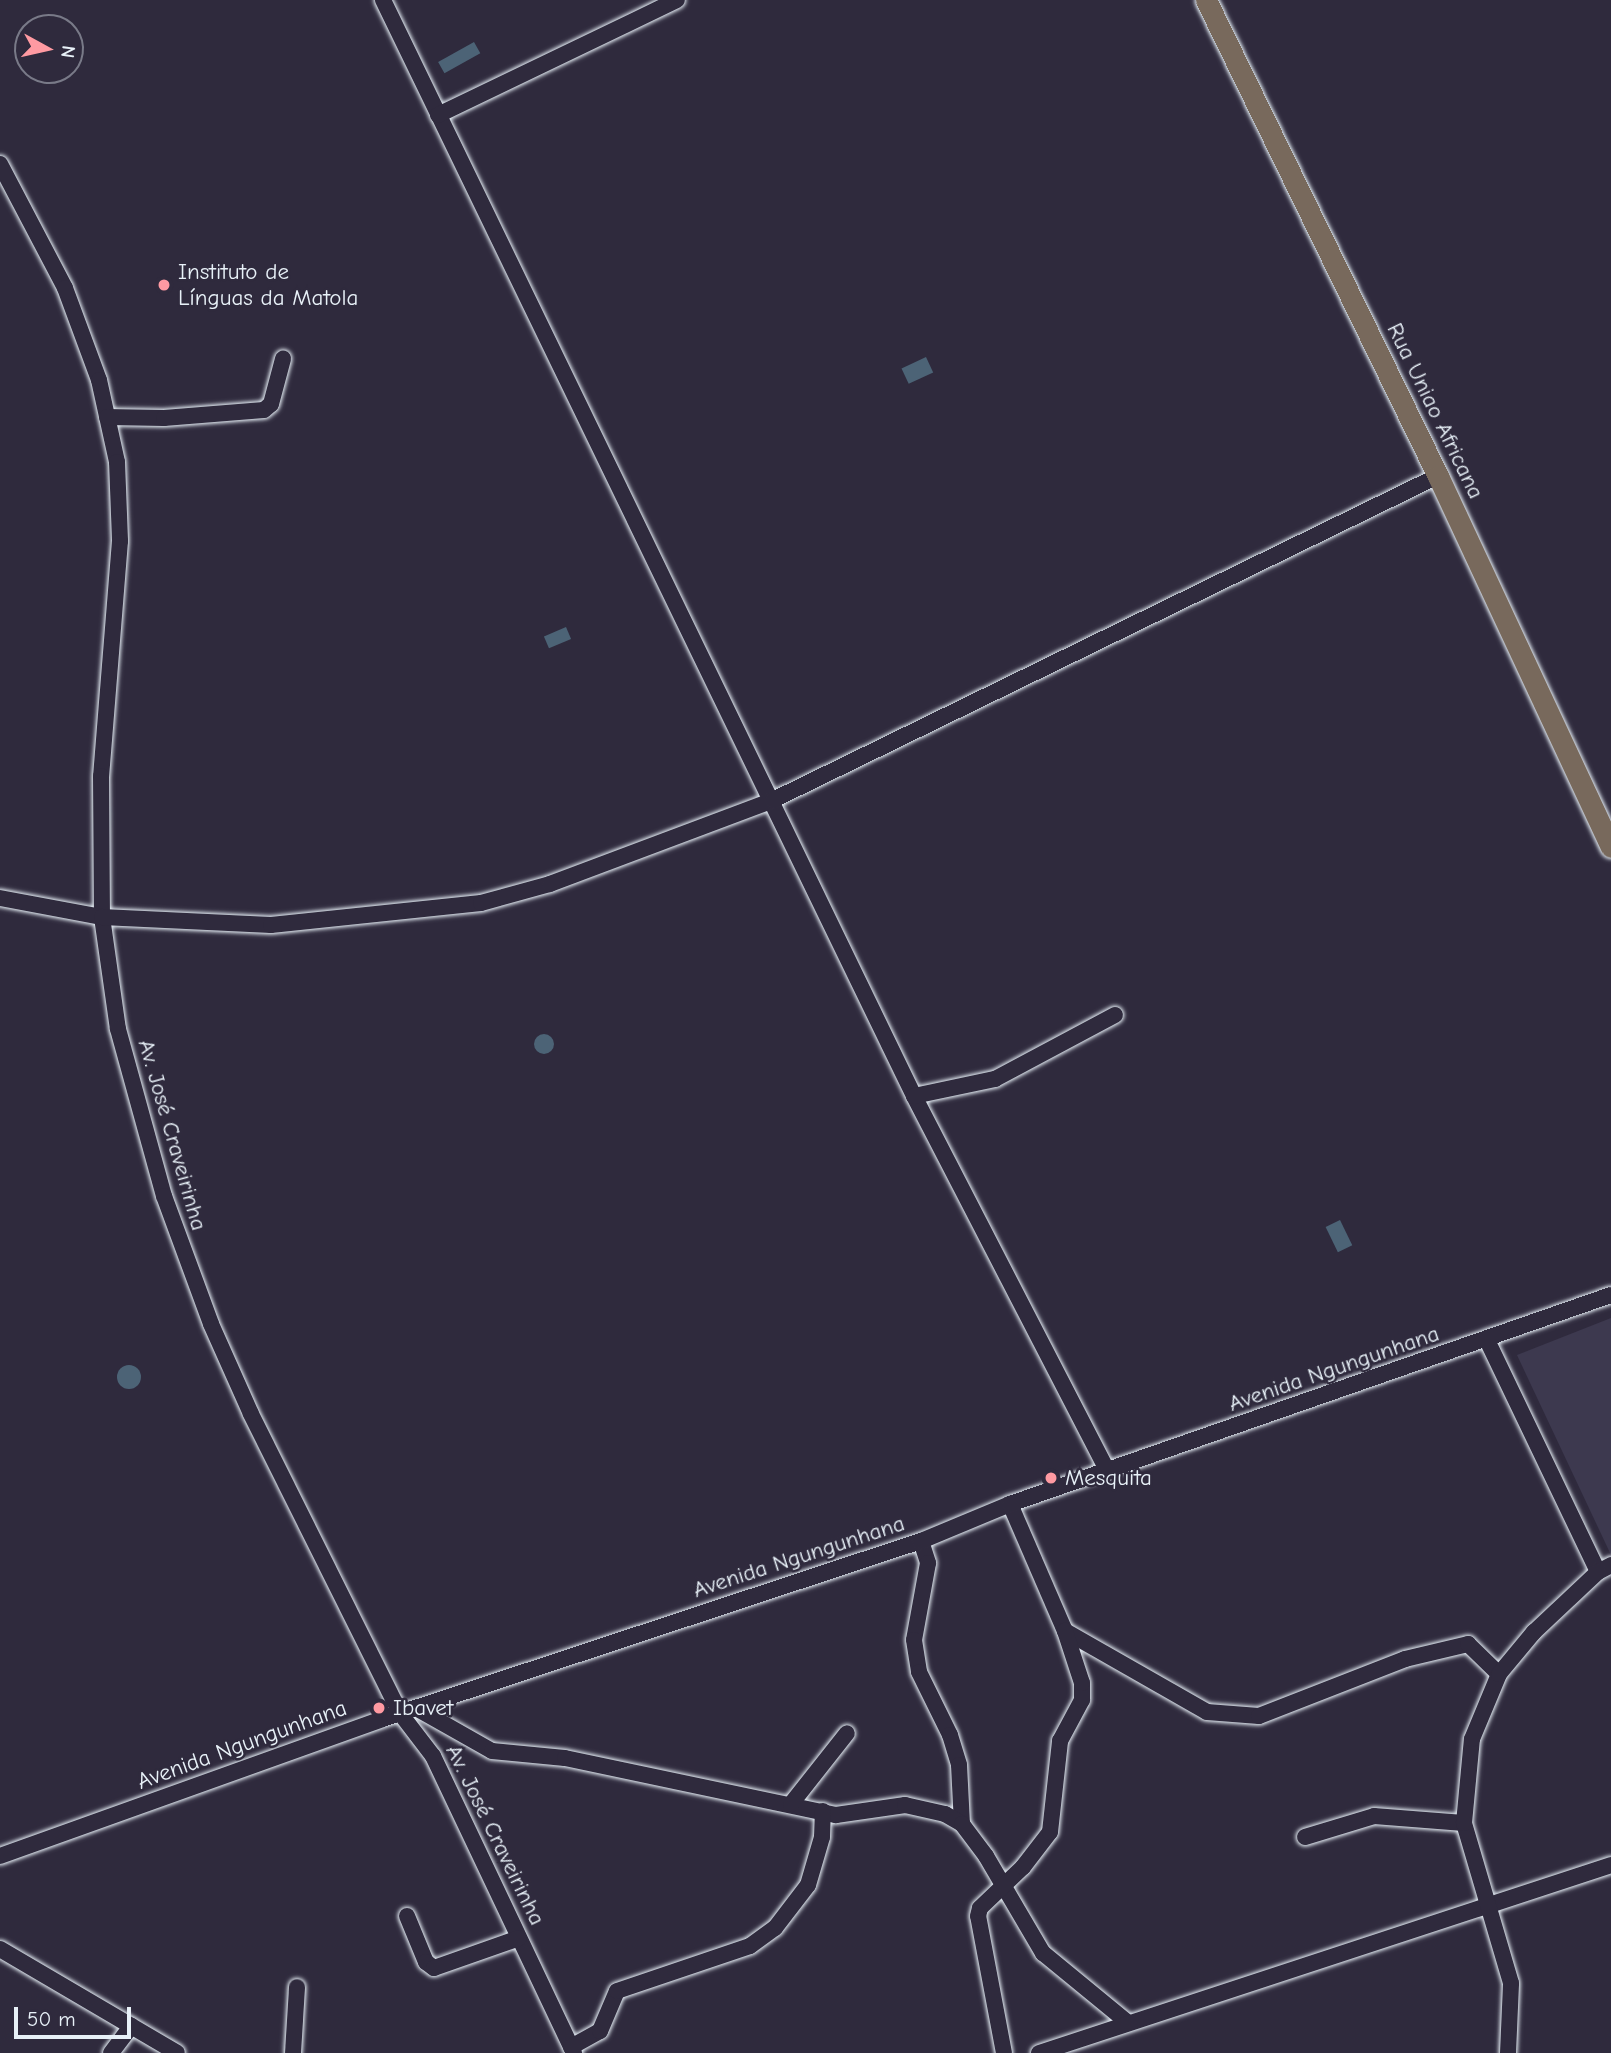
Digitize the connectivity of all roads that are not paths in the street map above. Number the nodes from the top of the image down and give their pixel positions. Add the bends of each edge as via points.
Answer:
1 (383, 0) edge
2 (677, 0) edge
3 (1206, 0) edge
4 (438, 115) junction
5 (0, 164) edge
6 (283, 359) dead end
7 (107, 417) junction
8 (1438, 476) junction
9 (773, 800) junction
10 (1611, 847) edge
11 (0, 898) edge
12 (102, 917) junction
13 (1115, 1016) dead end
14 (915, 1096) junction
15 (1611, 1295) edge
16 (1487, 1340) junction
17 (1108, 1472) junction
18 (1010, 1504) junction
19 (921, 1541) junction
20 (1604, 1569) edge
21 (1065, 1631) junction
22 (1499, 1674) junction
23 (408, 1711) junction
24 (847, 1733) dead end
25 (791, 1804) junction
26 (823, 1811) junction
27 (1464, 1823) junction
28 (962, 1824) junction
29 (1304, 1837) dead end
30 (0, 1856) edge
31 (1611, 1865) edge
32 (1002, 1885) junction
33 (1487, 1909) junction
34 (407, 1916) dead end
35 (519, 1938) junction
36 (0, 1949) edge
37 (296, 1987) dead end
38 (1127, 2022) junction
39 (131, 2026) junction
40 (573, 2050) edge
41 (111, 2053) edge
42 (177, 2053) edge
43 (293, 2053) edge
44 (1004, 2053) edge
45 (1039, 2053) edge
46 (1508, 2053) edge

1 - 4 street
2 - 4 street
3 - 8 main road, Rua Uniao Africana
4 - 9 street
5 - 7 street, Av. José Craveirinha via 65,288 99,380
6 - 7 street via 271,404 264,410 164,418
7 - 12 street, Av. José Craveirinha via 117,462 120,541 101,776
8 - 9 street
8 - 10 main road, Rua Uniao Africana
9 - 12 street via 550,884 481,903 271,925
9 - 14 street
11 - 12 street
12 - 23 street, Av. José Craveirinha via 118,1029 182,1250 251,1413
13 - 14 street via 995,1079
14 - 17 street
15 - 16 street, Avenida Ngungunhana
16 - 17 street, Avenida Ngungunhana
16 - 20 street
17 - 18 street, Avenida Ngungunhana
18 - 19 street, Avenida Ngungunhana
18 - 21 street
19 - 23 street, Avenida Ngungunhana
19 - 28 street via 928,1563 917,1611 919,1672 950,1735 959,1765
20 - 22 street via 1534,1632
21 - 22 street via 1207,1712 1246,1718 1274,1712 1405,1659 1455,1647 1474,1646
21 - 32 street via 1082,1683 1082,1700 1060,1741 1053,1821 1041,1848
22 - 27 street via 1472,1739
23 - 25 street via 492,1751 565,1758
23 - 30 street, Avenida Ngungunhana
23 - 35 street, Av. José Craveirinha
24 - 25 street
25 - 26 street
26 - 28 street via 850,1815 923,1806
26 - 40 street via 822,1837 808,1885 775,1928 750,1946 617,1991 600,2031
27 - 29 street via 1374,1816
27 - 33 street
28 - 32 street
31 - 33 street
32 - 38 street via 1043,1954
32 - 44 street via 980,1909 977,1928
33 - 38 street
33 - 46 street via 1511,1983
34 - 35 street via 426,1962 434,1968
35 - 40 street, Av. José Craveirinha
36 - 39 street via 58,1979
37 - 43 street
38 - 45 street
39 - 41 street
39 - 42 street

